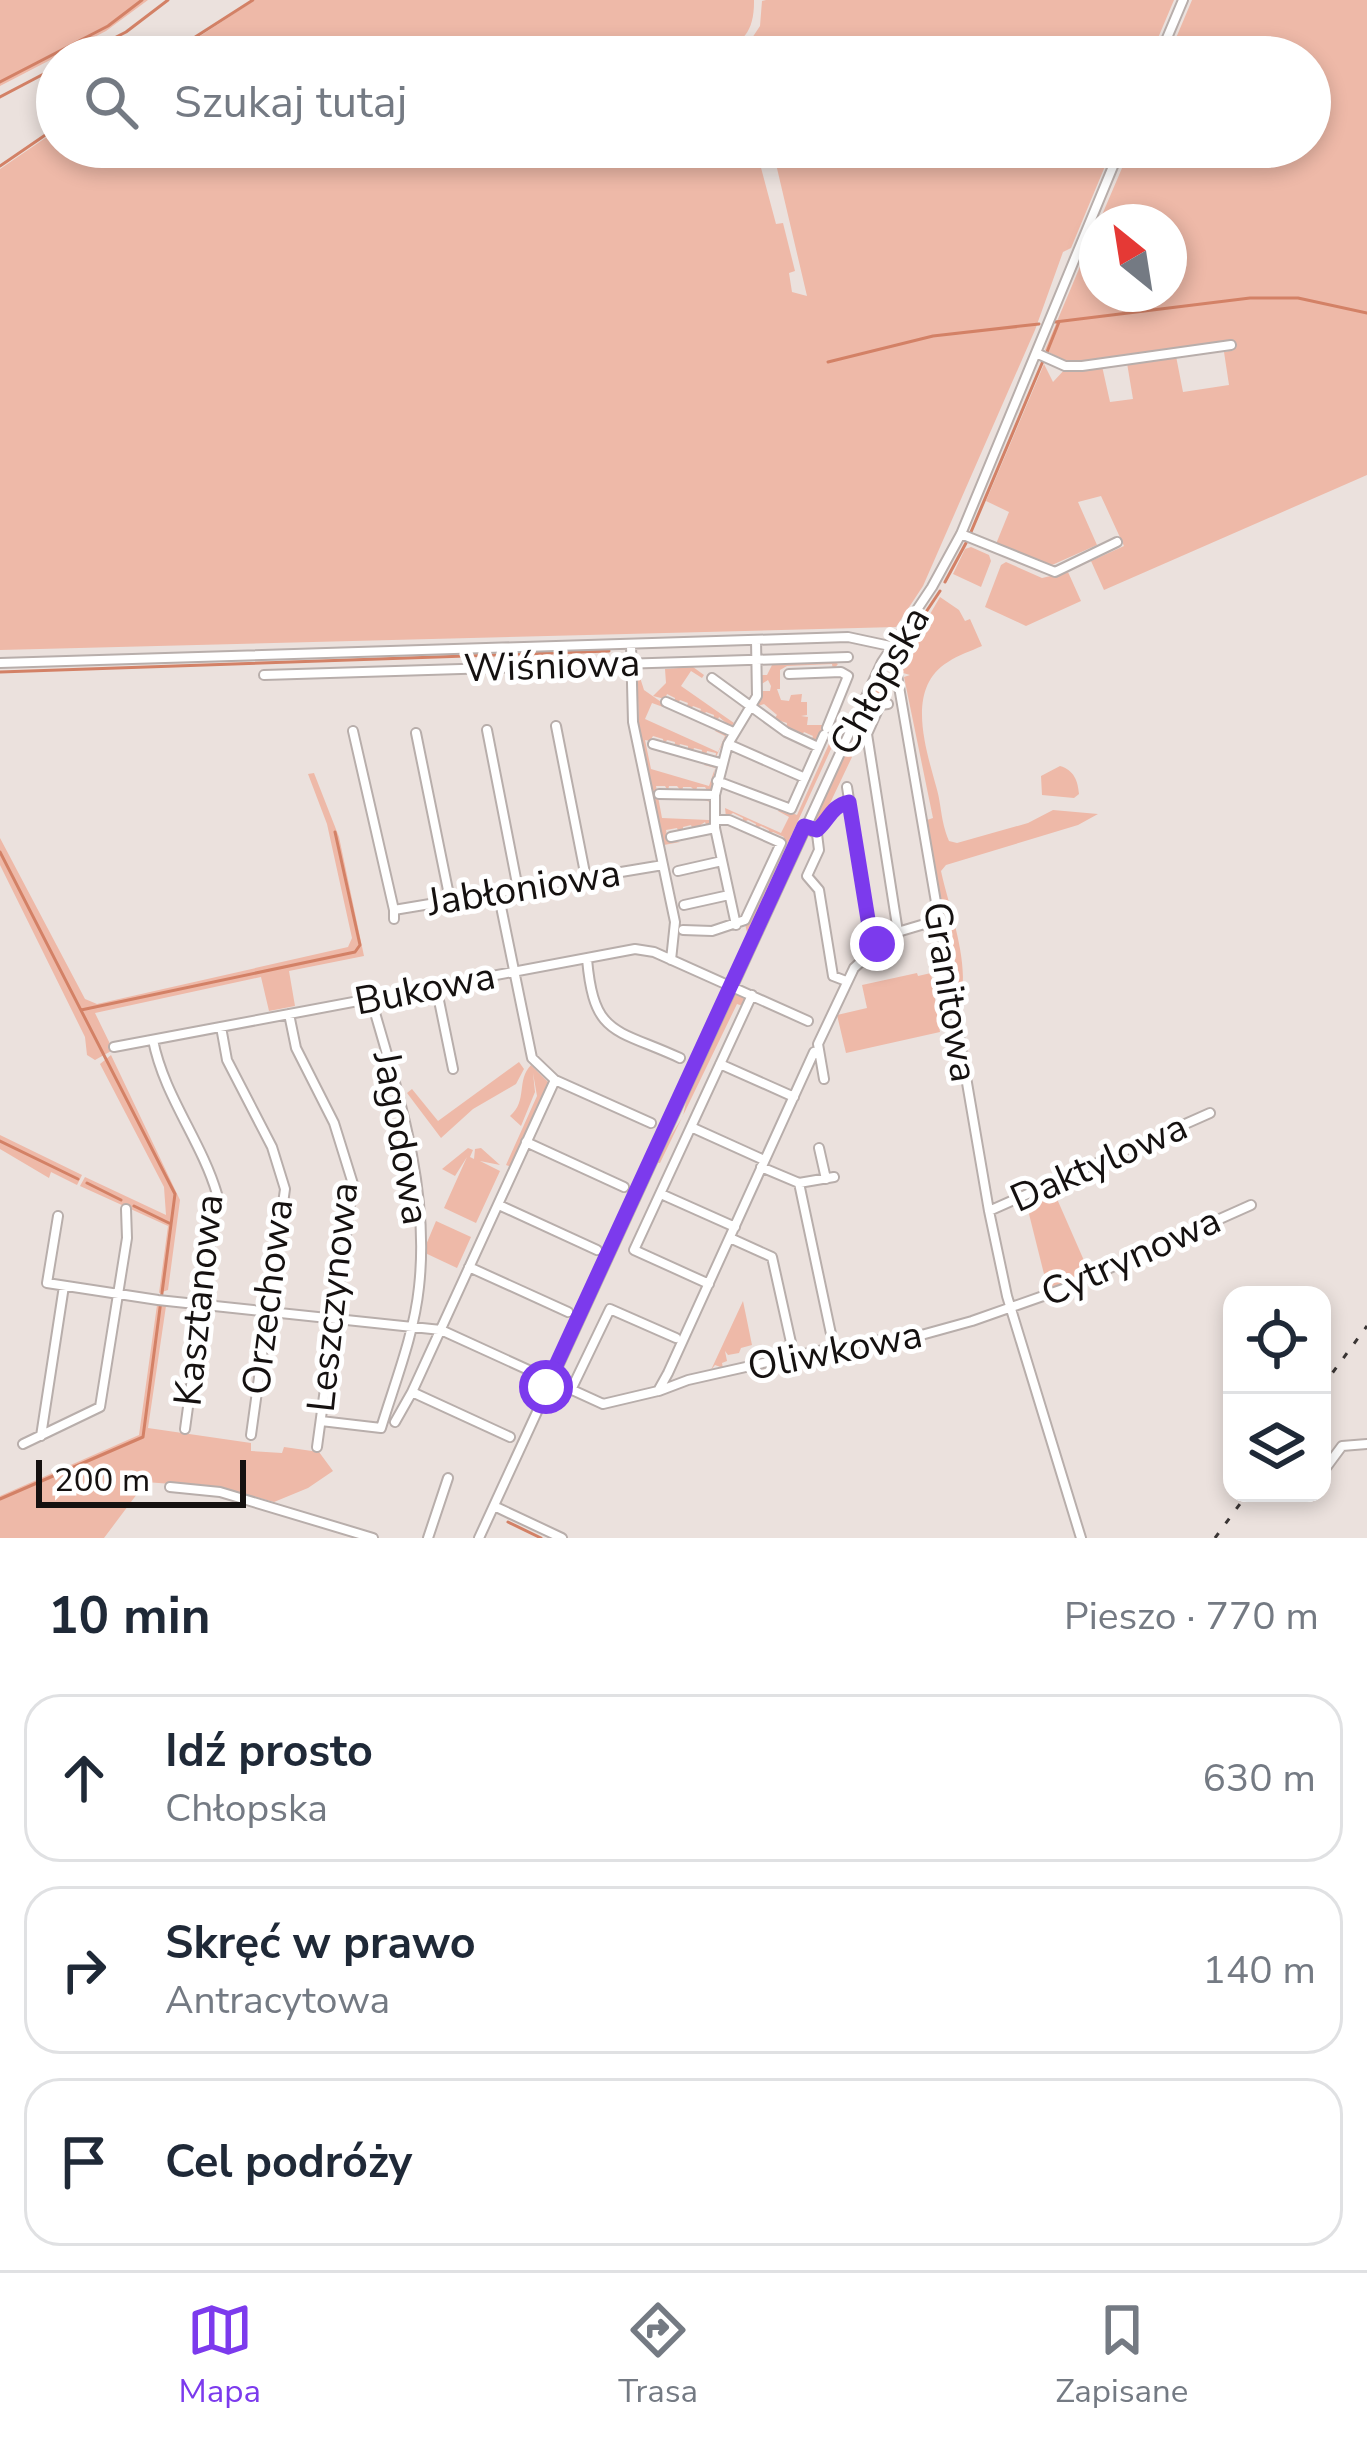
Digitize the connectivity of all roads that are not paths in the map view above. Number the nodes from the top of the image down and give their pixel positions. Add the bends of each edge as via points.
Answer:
1 (1183, 0) edge
2 (1168, 36) edge
3 (1112, 168) edge
4 (1231, 345) dead end
5 (1036, 353) junction
6 (961, 534) junction
7 (1117, 542) dead end
8 (756, 640) junction
9 (892, 643) junction
10 (632, 645) junction
11 (756, 659) junction
12 (881, 662) junction
13 (0, 663) edge
14 (631, 663) junction
15 (841, 672) junction
16 (789, 674) dead end
17 (264, 675) dead end
18 (897, 675) junction
19 (712, 678) dead end
20 (666, 702) dead end
21 (888, 704) dead end
22 (751, 705) junction
23 (556, 727) dead end
24 (487, 730) dead end
25 (353, 731) dead end
26 (733, 732) junction
27 (416, 733) dead end
28 (728, 744) junction
29 (653, 745) dead end
30 (818, 747) junction
31 (720, 764) junction
32 (805, 778) junction
33 (717, 781) junction
34 (847, 787) dead end
35 (659, 794) dead end
36 (715, 796) junction
37 (849, 802) junction
38 (715, 824) junction
39 (804, 826) junction
40 (815, 831) junction
41 (671, 837) dead end
42 (722, 862) junction
43 (663, 866) junction
44 (677, 872) dead end
45 (586, 878) junction
46 (518, 890) junction
47 (498, 892) junction
48 (729, 895) junction
49 (450, 901) junction
50 (684, 905) dead end
51 (938, 920) junction
52 (736, 925) junction
53 (682, 930) dead end
54 (898, 932) junction
55 (877, 944) junction
56 (587, 959) junction
57 (671, 959) junction
58 (513, 972) junction
59 (846, 981) junction
60 (436, 986) junction
61 (730, 986) junction
62 (752, 995) junction
63 (371, 999) junction
64 (289, 1014) junction
65 (808, 1021) dead end
66 (221, 1027) junction
67 (153, 1040) junction
68 (114, 1047) dead end
69 (816, 1048) junction
70 (680, 1058) dead end
71 (720, 1064) junction
72 (453, 1069) dead end
73 (824, 1079) dead end
74 (555, 1080) junction
75 (794, 1097) junction
76 (1210, 1113) dead end
77 (651, 1123) dead end
78 (691, 1127) junction
79 (526, 1142) junction
80 (819, 1148) dead end
81 (763, 1163) junction
82 (799, 1183) junction
83 (624, 1187) dead end
84 (661, 1194) junction
85 (499, 1205) junction
86 (1251, 1205) dead end
87 (126, 1209) dead end
88 (988, 1211) junction
89 (58, 1216) dead end
90 (735, 1227) junction
91 (730, 1238) junction
92 (597, 1250) dead end
93 (469, 1267) junction
94 (709, 1284) junction
95 (64, 1286) junction
96 (118, 1295) junction
97 (202, 1302) junction
98 (1011, 1308) junction
99 (268, 1309) junction
100 (568, 1312) dead end
101 (335, 1316) junction
102 (412, 1325) junction
103 (441, 1330) junction
104 (676, 1338) dead end
105 (834, 1348) junction
106 (794, 1356) junction
107 (550, 1379) junction
108 (571, 1390) junction
109 (658, 1391) junction
110 (412, 1392) junction
111 (321, 1421) junction
112 (394, 1422) dead end
113 (185, 1429) dead end
114 (251, 1435) dead end
115 (41, 1436) junction
116 (511, 1437) dead end
117 (23, 1444) dead end
118 (1367, 1444) edge
119 (317, 1447) dead end
120 (1331, 1460) edge
121 (448, 1478) dead end
122 (170, 1487) dead end
123 (494, 1506) junction
124 (374, 1538) edge
125 (428, 1538) edge
126 (479, 1538) edge
127 (562, 1538) edge
128 (1082, 1538) edge

1 - 2 street
3 - 5 street, Chłopska
4 - 5 street via 1082,366
5 - 6 street, Chłopska
6 - 7 street via 1055,572
6 - 9 street, Chłopska
8 - 9 street
8 - 10 street
8 - 11 street
9 - 12 street, Chłopska
9 - 18 street, Granitowa
10 - 13 street
10 - 14 street
11 - 14 street, Wiśniowa
11 - 15 street, Wiśniowa via 844,657
11 - 22 street
12 - 18 street
12 - 39 street, Chłopska
14 - 17 street, Wiśniowa
14 - 43 street via 633,722
15 - 16 street
15 - 30 street, Wiśniowa via 848,681
18 - 51 street, Granitowa
19 - 22 street
20 - 26 street
21 - 54 street via 867,734
22 - 26 street
22 - 30 street
23 - 45 street
24 - 46 street
25 - 49 street, Jabłoniowa via 394,914
26 - 28 street
27 - 49 street
28 - 31 street
28 - 32 street
29 - 31 street
30 - 32 street, Wiśniowa
31 - 33 street
32 - 33 street via 791,809
33 - 36 street
34 - 37 street
35 - 36 street
36 - 38 street
37 - 40 street
37 - 55 street
38 - 41 street
38 - 42 street
38 - 52 street via 729,820 781,843 748,916
39 - 40 street
39 - 61 street, Chłopska
40 - 59 street via 819,850 807,876 819,889 833,976
42 - 44 street
42 - 48 street
43 - 45 street, Jabłoniowa
43 - 57 street via 674,922
45 - 46 street, Jabłoniowa
46 - 47 street, Jabłoniowa
47 - 49 street, Jabłoniowa
47 - 58 street
48 - 50 street
48 - 52 street
51 - 54 street
51 - 88 street, Granitowa
52 - 53 street
54 - 55 street
55 - 59 street
56 - 57 street, Bukowa via 642,950
56 - 58 street, Bukowa
56 - 70 street via 600,1018
57 - 61 street, Bukowa
58 - 60 street, Bukowa
58 - 74 street via 530,1054
59 - 69 street
60 - 63 street, Bukowa
60 - 72 street
61 - 62 street, Bukowa
61 - 107 street, Chłopska
62 - 65 street, Bukowa
62 - 71 street
63 - 64 street, Bukowa
63 - 102 street, Jagodowa via 420,1195
64 - 66 street, Bukowa
64 - 101 street, Leszczynowa via 352,1184
66 - 67 street, Bukowa
66 - 99 street, Orzechowa via 227,1060 285,1189
67 - 68 street, Bukowa
67 - 97 street, Kasztanowa via 160,1076 217,1194
69 - 73 street
69 - 75 street
71 - 75 street
71 - 78 street
74 - 77 street
74 - 79 street
75 - 81 street
76 - 88 street, Daktylowa
78 - 81 street
78 - 84 street
79 - 83 street
79 - 85 street
80 - 82 street via 830,1178
81 - 82 street
81 - 90 street
82 - 105 street
84 - 90 street
84 - 94 street via 634,1250
85 - 92 street
85 - 93 street
86 - 98 street, Cytrynowa
87 - 96 street
88 - 98 street, Granitowa
89 - 95 street via 47,1283
90 - 91 street
91 - 94 street
91 - 106 street via 772,1257
93 - 100 street
93 - 103 street
94 - 109 street
95 - 96 street, Oliwkowa
95 - 115 street
96 - 97 street, Oliwkowa
96 - 115 street via 100,1407
97 - 99 street, Oliwkowa
97 - 113 street, Kasztanowa
98 - 105 street, Oliwkowa via 896,1342
98 - 128 street, Granitowa
99 - 101 street, Oliwkowa
99 - 114 street, Orzechowa
101 - 102 street, Oliwkowa
101 - 111 street, Leszczynowa
102 - 103 street, Oliwkowa
102 - 111 street, Jagodowa via 381,1429
103 - 107 street, Oliwkowa
103 - 110 street
104 - 108 street via 610,1309
105 - 106 street, Oliwkowa
106 - 109 street, Oliwkowa
107 - 108 street, Oliwkowa
107 - 123 street, Chłopska
108 - 109 street, Oliwkowa via 603,1404
110 - 112 street
110 - 116 street
111 - 119 street, Leszczynowa
115 - 117 street
118 - 120 street via 1342,1446
121 - 125 street
122 - 124 street via 220,1492
123 - 126 street, Chłopska
123 - 127 street

